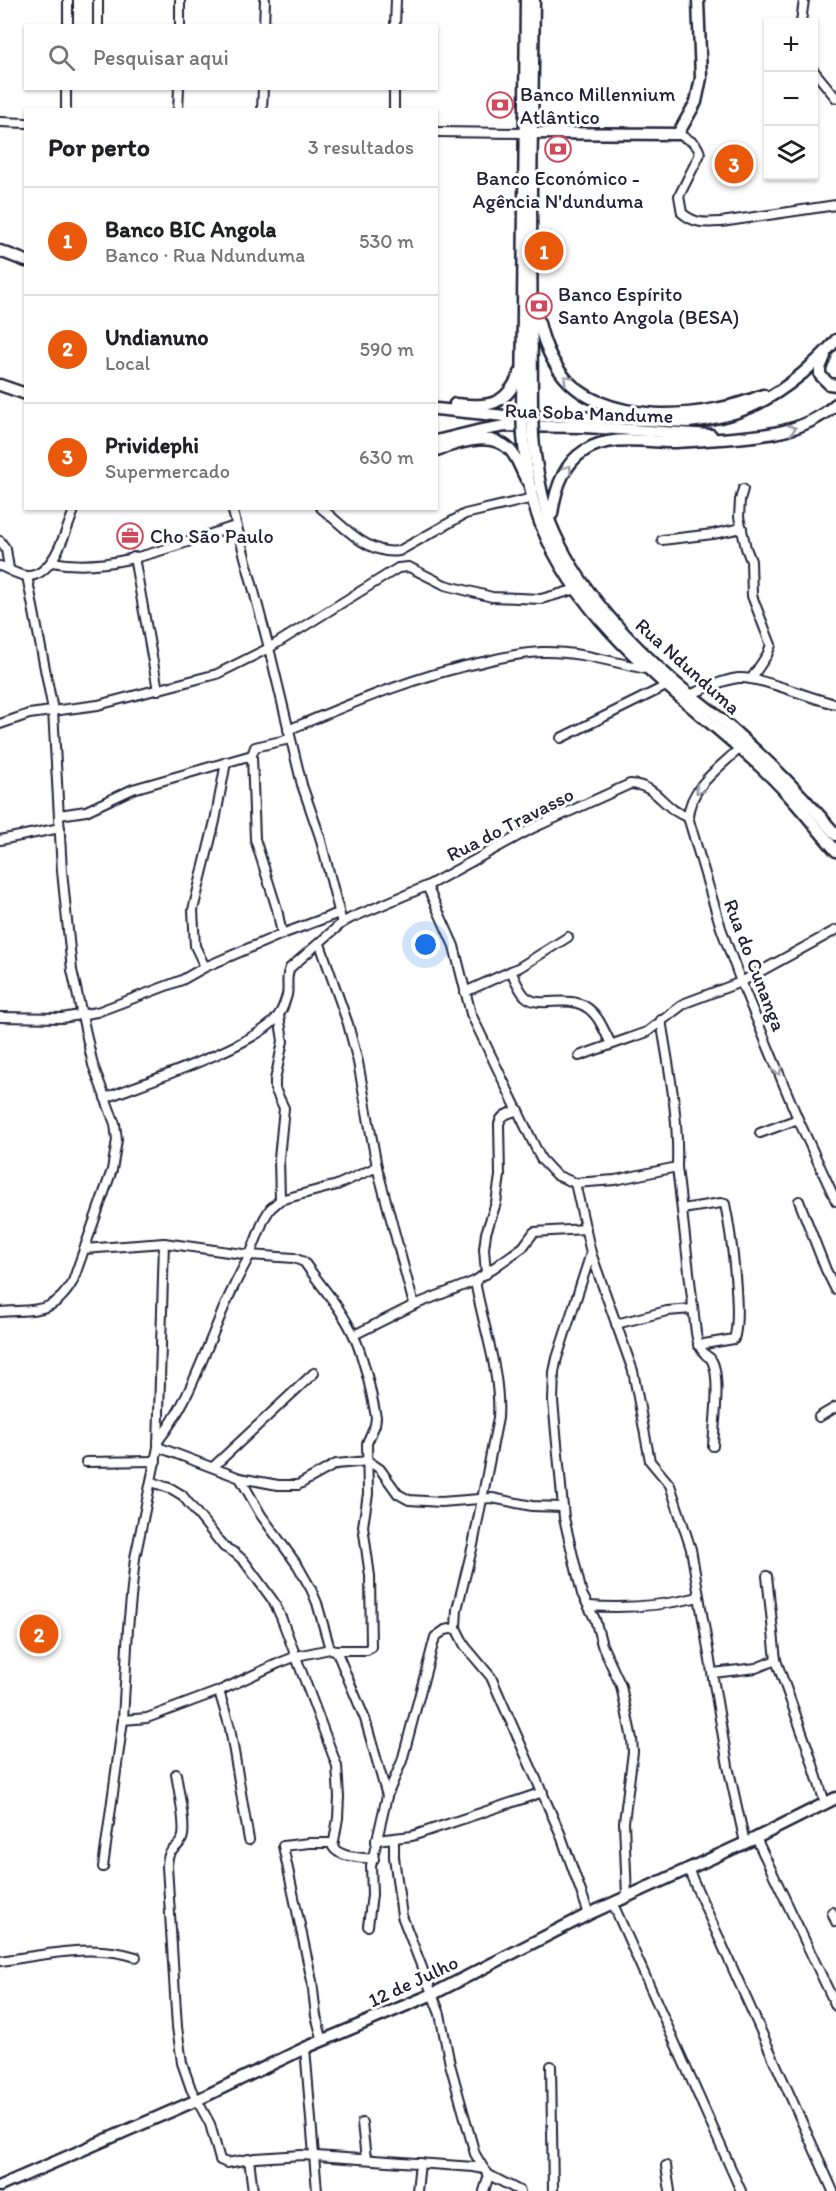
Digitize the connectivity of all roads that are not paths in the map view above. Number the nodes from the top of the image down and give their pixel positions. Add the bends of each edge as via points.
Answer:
1 (68, 0) edge
2 (98, 0) edge
3 (180, 0) edge
4 (265, 0) edge
5 (396, 0) edge
6 (526, 0) edge
7 (534, 0) edge
8 (698, 0) edge
9 (804, 0) edge
10 (802, 18) edge
11 (68, 24) edge
12 (98, 24) edge
13 (180, 24) edge
14 (264, 24) edge
15 (395, 24) edge
16 (814, 72) edge
17 (66, 90) edge
18 (179, 90) edge
19 (263, 90) edge
20 (394, 90) edge
21 (836, 98) edge
22 (66, 108) edge
23 (178, 108) edge
24 (262, 108) edge
25 (394, 108) edge
26 (0, 122) edge
27 (24, 123) edge
28 (438, 132) edge
29 (528, 133) junction
30 (678, 134) junction
31 (836, 204) edge
32 (0, 251) edge
33 (24, 260) edge
34 (532, 294) junction
35 (836, 340) edge
36 (826, 353) junction
37 (814, 363) junction
38 (522, 368) junction
39 (0, 385) edge
40 (836, 385) edge
41 (24, 393) edge
42 (438, 402) edge
43 (836, 404) edge
44 (438, 409) edge
45 (527, 411) junction
46 (528, 436) junction
47 (742, 437) junction
48 (438, 441) edge
49 (438, 449) edge
50 (743, 489) dead end
51 (532, 494) junction
52 (74, 510) edge
53 (232, 510) edge
54 (324, 510) edge
55 (546, 525) junction
56 (235, 526) junction
57 (742, 528) junction
58 (662, 540) dead end
59 (0, 541) edge
60 (399, 551) junction
61 (134, 557) junction
62 (52, 562) junction
63 (0, 566) edge
64 (403, 567) junction
65 (9, 569) junction
66 (27, 576) junction
67 (577, 589) junction
68 (269, 648) junction
69 (646, 669) junction
70 (751, 679) junction
71 (666, 686) junction
72 (158, 690) junction
73 (689, 695) junction
74 (836, 704) edge
75 (53, 710) junction
76 (0, 724) edge
77 (288, 730) junction
78 (561, 738) dead end
79 (290, 739) junction
80 (740, 748) junction
81 (252, 755) junction
82 (226, 762) junction
83 (59, 815) junction
84 (688, 817) junction
85 (60, 828) junction
86 (835, 834) edge
87 (0, 840) edge
88 (836, 851) edge
89 (427, 886) junction
90 (339, 913) junction
91 (342, 923) junction
92 (836, 930) edge
93 (282, 934) junction
94 (568, 937) dead end
95 (320, 944) junction
96 (205, 967) junction
97 (511, 971) junction
98 (741, 982) junction
99 (465, 992) junction
100 (279, 1015) junction
101 (81, 1016) junction
102 (0, 1017) edge
103 (662, 1020) junction
104 (611, 1044) junction
105 (579, 1056) dead end
106 (105, 1098) junction
107 (519, 1110) junction
108 (798, 1119) junction
109 (760, 1133) dead end
110 (377, 1167) junction
111 (677, 1167) junction
112 (575, 1183) junction
113 (280, 1200) junction
114 (799, 1201) dead end
115 (836, 1201) edge
116 (682, 1209) junction
117 (586, 1229) junction
118 (164, 1243) junction
119 (84, 1249) junction
120 (591, 1253) junction
121 (250, 1255) junction
122 (486, 1274) junction
123 (475, 1281) junction
124 (835, 1286) edge
125 (414, 1305) junction
126 (692, 1309) junction
127 (0, 1312) edge
128 (616, 1324) junction
129 (354, 1335) junction
130 (698, 1345) junction
131 (314, 1373) dead end
132 (836, 1407) edge
133 (819, 1417) dead end
134 (158, 1444) junction
135 (713, 1446) dead end
136 (156, 1461) junction
137 (368, 1461) junction
138 (86, 1462) dead end
139 (213, 1467) junction
140 (240, 1478) junction
141 (152, 1482) junction
142 (481, 1499) junction
143 (563, 1507) junction
144 (768, 1576) dead end
145 (699, 1597) junction
146 (589, 1606) junction
147 (456, 1628) junction
148 (333, 1650) junction
149 (297, 1656) junction
150 (776, 1660) junction
151 (713, 1673) junction
152 (219, 1691) junction
153 (123, 1720) junction
154 (176, 1773) dead end
155 (543, 1792) junction
156 (387, 1796) junction
157 (836, 1798) edge
158 (825, 1803) junction
159 (756, 1838) junction
160 (394, 1839) junction
161 (249, 1840) dead end
162 (376, 1840) junction
163 (333, 1843) junction
164 (746, 1843) junction
165 (374, 1859) junction
166 (103, 1867) dead end
167 (688, 1869) junction
168 (627, 1897) junction
169 (613, 1904) junction
170 (832, 1912) dead end
171 (590, 1914) junction
172 (836, 1922) edge
173 (368, 1926) dead end
174 (135, 1957) dead end
175 (0, 1961) edge
176 (433, 1994) junction
177 (836, 2006) edge
178 (323, 2041) junction
179 (305, 2048) junction
180 (551, 2066) dead end
181 (197, 2100) junction
182 (362, 2124) dead end
183 (314, 2156) junction
184 (366, 2158) junction
185 (249, 2159) junction
186 (420, 2163) junction
187 (666, 2166) dead end
188 (487, 2172) junction
189 (0, 2186) edge
190 (253, 2191) edge
191 (317, 2191) edge
192 (417, 2191) edge
193 (484, 2191) edge
194 (520, 2191) edge
195 (553, 2191) edge
196 (669, 2191) edge
197 (741, 2191) edge
198 (833, 2191) edge

1 - 11 street
2 - 12 street
3 - 13 street
4 - 14 street
5 - 15 street
6 - 29 main road, Rua Ndunduma
7 - 29 main road, Rua Ndunduma
8 - 30 main road via 701,78 696,102
9 - 10 street
16 - 21 street
17 - 22 street
18 - 23 street
19 - 24 street
20 - 25 street
26 - 27 street
28 - 29 street
29 - 30 main road
29 - 34 main road, Rua Ndunduma
29 - 38 main road, Rua Ndunduma
30 - 31 street via 699,147 700,154 679,196 682,213 695,222 721,222
32 - 33 main road
37 -> 34 main road via 778,387 743,403 691,413 616,409 590,399 559,372 543,339
34 - 45 main road, Rua Ndunduma
35 - 36 main road
36 - 37 main road
36 - 40 main road via 820,375
37 - 44 main road via 782,390 752,408 708,420 505,416
38 - 42 main road via 509,394 493,404
38 - 45 main road, Rua Ndunduma
39 - 41 main road
47 -> 43 main road via 803,426
45 - 46 main road, Rua Ndunduma, bridge
46 - 51 main road, Rua Ndunduma
46 - 55 main road, Rua Ndunduma
47 - 48 main road, Rua Soba Mandume via 505,426
55 -> 47 main road via 560,480 585,450 615,441 693,442
49 - 51 main road via 473,440 499,443 510,450
50 - 57 street via 739,508
51 - 55 main road, Rua Ndunduma
51 - 60 street via 465,514
52 - 62 street
53 - 56 street
54 - 60 street via 364,542 389,553
55 - 67 main road via 556,558
55 - 73 main road, Rua Ndunduma via 589,592 631,642
56 - 61 street
56 - 68 street
57 - 58 street
57 - 70 street via 751,561 752,596 771,645
59 - 65 street via 6,549
60 - 64 street
61 - 62 street via 94,564
61 - 72 street
62 - 66 street via 42,572
63 - 65 street
64 - 67 street via 446,585 492,597 541,599
64 - 68 street
65 - 66 street
66 - 75 street
67 - 69 main road
68 - 72 street via 217,674
68 - 77 street
69 - 71 main road
69 - 77 street via 570,654 515,654 435,673
70 - 73 street via 737,678
70 - 74 street
71 - 78 street
71 - 80 main road
72 - 75 street via 98,705
73 - 86 main road, Rua Ndunduma via 763,758
75 - 76 street
75 - 83 street
77 - 79 street
79 - 81 street via 255,747
79 - 90 street
80 -> 84 street via 695,794
80 - 88 main road via 790,797
81 - 82 street
81 - 93 street via 255,839
82 - 83 street via 133,789 86,811
82 - 96 street via 193,910 195,946
83 - 85 street
84 - 89 street, Rua do Travasso via 673,810 646,786 630,784 533,828
84 - 98 street, Rua do Cunanga
85 - 87 street
85 - 101 street via 65,909
89 - 91 street, Rua do Travasso
89 - 99 street via 454,946
90 - 91 street
90 - 93 street
91 - 95 street
92 - 98 street
93 - 96 street
94 - 97 street
95 - 100 street via 289,971 287,996
95 - 110 street via 358,1062
96 - 101 street
97 - 99 street
97 - 104 street via 530,999 572,1001 588,1009 598,1018
98 - 103 street via 696,997
98 -> 108 street, Rua do Cunanga
99 - 107 street via 471,1014
100 - 106 street via 252,1038
100 - 113 street via 283,1041 274,1080 284,1108
101 - 102 street
101 - 106 street
103 - 104 street via 647,1032
103 - 111 street via 676,1110
104 - 105 street
106 - 119 street via 115,1124 116,1155
107 - 112 street via 545,1164 556,1175
107 - 122 street via 500,1119 500,1176 486,1233
108 - 109 street
108 - 115 street, Rua do Cunanga
110 - 113 street via 337,1185
110 - 125 street
111 - 112 street via 615,1180
111 - 116 street
112 - 117 street
113 - 121 street via 264,1219
114 - 124 street
116 - 126 street
116 - 130 street via 725,1204 735,1283 734,1339
117 - 120 street
117 - 122 street via 534,1232 523,1247
118 - 119 street
118 - 121 street
118 - 134 street
119 - 127 street via 73,1281 61,1300 48,1307
120 - 128 street
120 - 143 street via 554,1372
121 - 129 street via 304,1262
121 - 134 street via 217,1322 186,1401
122 - 123 street
123 - 125 street
123 - 142 street via 499,1401
125 - 129 street
126 - 128 street
126 - 130 street
128 - 145 street via 638,1394 650,1461 670,1485 691,1550
129 - 137 street via 376,1417 367,1443
130 - 135 street via 714,1366 717,1403
131 - 139 street
132 - 133 street
134 - 136 street
134 - 139 street
136 - 138 street
136 - 141 street
137 - 140 street via 336,1464 298,1485
137 - 142 street via 380,1469 398,1494 409,1500
137 - 148 street via 363,1526 370,1576 371,1647
139 - 140 street
140 - 148 street via 311,1589
141 - 149 street via 182,1495 224,1547 244,1561 274,1602
141 - 153 street via 135,1558
142 - 143 street
142 - 147 street
143 - 146 street via 582,1594
144 - 150 street
145 - 146 street via 639,1607
145 - 151 street
146 - 168 street via 621,1686 632,1739 624,1822
147 - 155 street via 465,1646 491,1677
147 - 156 street via 435,1637 402,1761
148 - 149 street
148 - 156 street via 365,1719
149 - 152 street
149 - 163 street via 337,1766 338,1818
150 - 151 street via 756,1668
150 - 158 street
151 - 164 street
152 - 153 street via 147,1718
152 - 161 street via 230,1728
153 - 166 street
154 - 181 street via 183,1835 169,1854 167,1866 177,2027 182,2063
155 - 160 street
155 - 171 street
156 - 162 street
157 - 158 main road, 12 de Julho
158 - 159 main road, 12 de Julho
159 - 164 main road, 12 de Julho
159 - 177 street
160 - 162 street
160 - 176 street via 402,1916
162 - 165 street
163 - 165 street via 337,1853
163 - 178 street via 283,1846
164 - 167 main road, 12 de Julho
165 - 173 street
167 - 168 main road, 12 de Julho
167 - 198 street
168 - 169 main road, 12 de Julho
169 - 171 main road, 12 de Julho
169 - 197 street
170 - 172 street
171 - 176 main road, 12 de Julho
174 - 175 street via 92,1950
176 - 178 main road, 12 de Julho
176 - 188 street via 475,2154
178 - 179 main road, 12 de Julho
179 - 181 main road, 12 de Julho
179 - 183 street
180 - 195 street
181 - 185 street via 210,2124 219,2160 227,2163
181 - 189 main road, 12 de Julho
182 - 184 street
183 - 184 street
183 - 185 street
183 - 191 street
184 - 186 street
185 - 190 street
186 - 188 street
186 - 192 street
187 - 196 street
188 - 193 street
188 - 194 street

